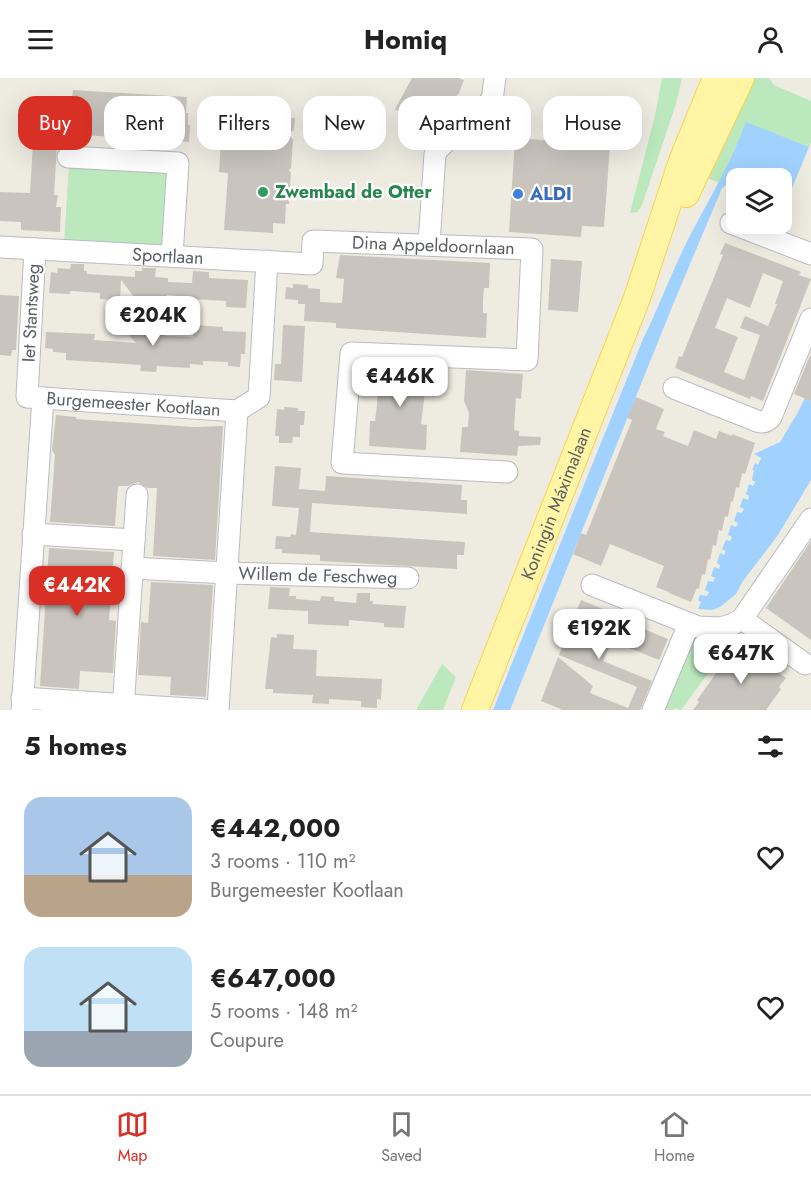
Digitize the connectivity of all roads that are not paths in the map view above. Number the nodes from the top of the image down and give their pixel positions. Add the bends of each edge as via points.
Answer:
1 (495, 78) edge
2 (716, 78) edge
3 (741, 78) edge
4 (68, 157) dead end
5 (759, 234) edge
6 (313, 241) joint
7 (429, 244) junction
8 (0, 247) edge
9 (35, 249) junction
10 (811, 254) edge
11 (172, 256) junction
12 (267, 261) junction
13 (637, 298) junction
14 (811, 319) edge
15 (674, 388) dead end
16 (43, 398) junction
17 (237, 411) junction
18 (507, 472) dead end
19 (137, 495) dead end
20 (811, 519) edge
21 (33, 534) junction
22 (134, 540) junction
23 (132, 568) junction
24 (227, 573) junction
25 (408, 578) dead end
26 (592, 585) dead end
27 (742, 618) junction
28 (688, 624) junction
29 (805, 664) dead end
30 (22, 704) edge
31 (123, 707) edge
32 (205, 710) edge
33 (218, 710) edge
34 (475, 710) edge
35 (652, 710) edge

1 - 7 street via 492,100 435,154
2 - 13 main road, Koningin Máximalaan via 682,162
3 - 13 main road, Koningin Máximalaan
4 - 11 street via 178,163
5 - 10 street
6 - 7 street, Dina Appeldoornlaan
6 - 12 street, Sportlaan via 312,264
7 - 18 street, Dina Appeldoornlaan via 532,249 527,360 351,353 342,463
8 - 9 street, Sportlaan
9 - 11 street, Sportlaan
9 - 16 street, Iet Stantsweg via 27,397
11 - 12 street, Sportlaan
12 - 17 street via 259,397
13 - 34 main road, Koningin Máximalaan
14 - 15 street via 768,420 757,421
16 - 17 street, Burgemeester Kootlaan
16 - 21 street, Burgemeester Kootlaan
17 - 24 street, Burgemeester Kootlaan
19 - 22 street
20 - 27 street
21 - 22 street
21 - 30 street, Burgemeester Kootlaan
22 - 23 street
23 - 24 street, Willem de Feschweg
23 - 31 street
24 - 25 street, Willem de Feschweg
24 - 33 street, Burgemeester Kootlaan
26 - 28 street
27 - 28 street via 720,628
27 - 29 street
28 - 35 street
30 - 31 street
31 - 32 street

